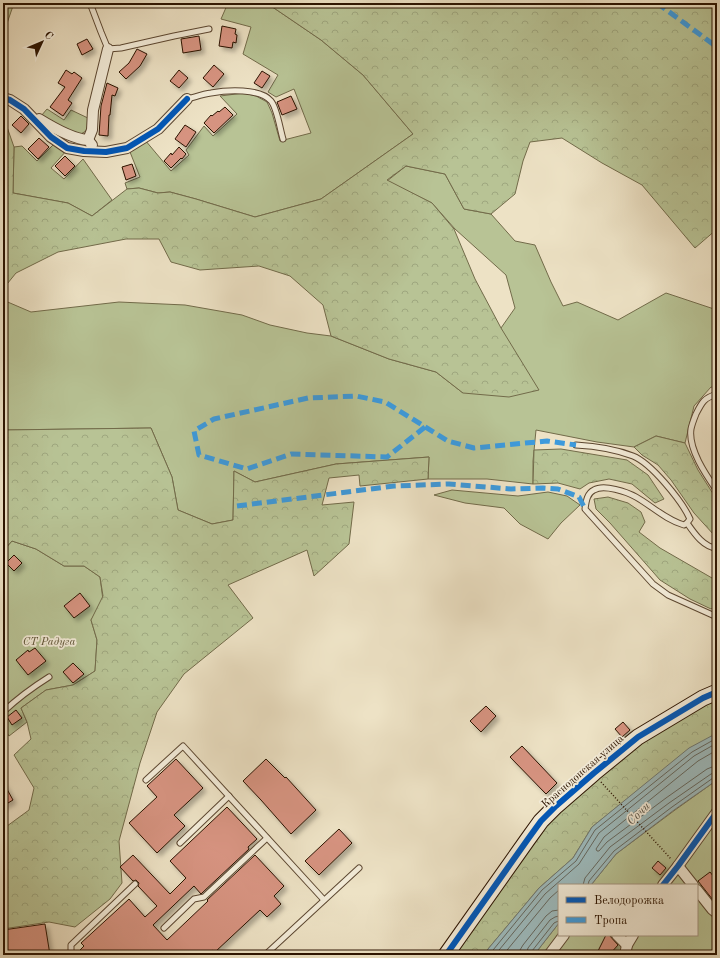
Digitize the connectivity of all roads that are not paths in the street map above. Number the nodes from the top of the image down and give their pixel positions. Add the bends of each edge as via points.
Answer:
1 (90, 3) edge
2 (209, 29) dead end
3 (108, 49) junction
4 (3, 98) edge
5 (187, 99) joint
6 (24, 109) junction
7 (283, 139) dead end
8 (88, 140) junction
9 (92, 152) junction
10 (717, 394) edge
11 (576, 445) dead end
12 (717, 491) edge
13 (687, 523) junction
14 (717, 548) edge
15 (717, 617) edge
16 (49, 677) dead end
17 (717, 692) edge
18 (3, 712) edge
19 (146, 780) dead end
20 (229, 796) junction
21 (717, 812) edge
22 (267, 838) junction
23 (180, 842) dead end
24 (678, 866) junction
25 (359, 868) dead end
26 (135, 884) dead end
27 (664, 884) edge
28 (692, 884) edge
29 (698, 891) edge
30 (324, 900) junction
31 (717, 913) edge
32 (164, 928) dead end
33 (563, 936) edge
34 (618, 936) edge
35 (632, 936) edge
36 (626, 950) edge
37 (74, 955) edge
38 (265, 955) edge
39 (446, 955) edge
40 (549, 955) edge

1 - 3 lane
2 - 3 lane
3 - 8 street
4 - 6 street
5 - 7 lane via 211,93 258,93 272,102
5 - 9 street via 158,129 128,148
6 - 8 street via 50,126
6 - 9 street via 51,137 67,148
8 - 9 street via 92,145
10 - 12 lane via 700,404 690,430 696,457
11 - 13 lane via 613,450 634,456 643,462 671,490 690,519
13 - 14 lane via 701,540 712,548
13 - 15 lane via 676,523 635,496 618,490 604,487 594,490 586,500 585,509 653,584 668,595
16 - 18 lane
17 - 39 street, Краснодонская улица via 638,737 556,806 541,821
19 - 20 lane via 183,746
20 - 22 lane
20 - 23 lane
21 - 24 street
22 - 30 lane
22 - 32 lane via 204,897 194,899
24 - 27 street
24 - 28 street
25 - 30 lane
26 - 37 lane via 71,945 71,952
29 - 31 street
30 - 38 lane
33 - 40 street
34 - 36 street
35 - 36 street

